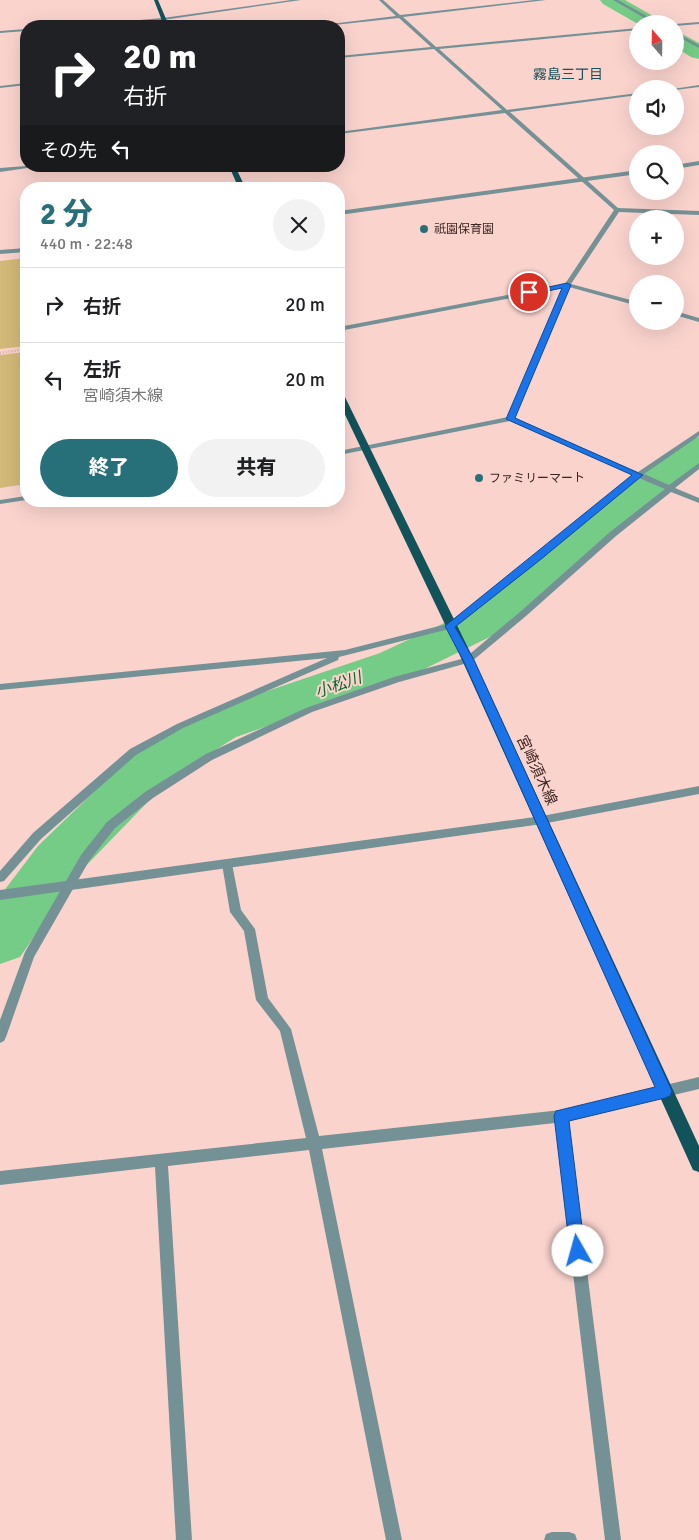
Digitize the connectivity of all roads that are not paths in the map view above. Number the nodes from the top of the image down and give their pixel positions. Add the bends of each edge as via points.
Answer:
1 (156, 0) edge
2 (299, 0) edge
3 (381, 0) edge
4 (544, 0) edge
5 (615, 0) edge
6 (628, 7) junction
7 (615, 8) dead end
8 (643, 15) edge
9 (400, 17) junction
10 (163, 19) junction
11 (150, 20) edge
12 (345, 23) edge
13 (699, 23) edge
14 (684, 24) edge
15 (20, 30) edge
16 (629, 30) edge
17 (0, 32) edge
18 (684, 38) edge
19 (699, 47) edge
20 (434, 48) junction
21 (345, 55) edge
22 (20, 85) edge
23 (699, 86) edge
24 (0, 87) edge
25 (684, 88) edge
26 (629, 95) edge
27 (505, 111) junction
28 (345, 132) edge
29 (699, 163) edge
30 (684, 165) edge
31 (20, 168) edge
32 (0, 170) edge
33 (629, 173) edge
34 (581, 179) junction
35 (617, 210) junction
36 (345, 212) edge
37 (699, 213) edge
38 (20, 250) edge
39 (0, 252) edge
40 (567, 285) junction
41 (629, 302) edge
42 (684, 316) edge
43 (699, 320) edge
44 (345, 328) edge
45 (345, 405) edge
46 (510, 419) junction
47 (699, 433) edge
48 (365, 447) junction
49 (345, 452) edge
50 (699, 466) edge
51 (638, 475) junction
52 (670, 488) junction
53 (20, 499) edge
54 (699, 501) edge
55 (0, 502) edge
56 (450, 626) junction
57 (345, 653) junction
58 (467, 657) junction
59 (0, 687) edge
60 (699, 790) edge
61 (542, 820) junction
62 (227, 864) junction
63 (0, 878) edge
64 (70, 887) junction
65 (4, 895) edge
66 (0, 1037) edge
67 (699, 1083) edge
68 (665, 1091) junction
69 (561, 1116) junction
70 (314, 1143) junction
71 (160, 1160) junction
72 (699, 1164) edge
73 (0, 1178) edge
74 (184, 1540) edge
75 (394, 1540) edge
76 (552, 1540) edge
77 (569, 1540) edge
78 (613, 1540) edge

1 - 10 main road
2 - 10 street
3 - 9 street
4 - 9 street
5 - 6 street
6 - 7 street
6 - 8 street
9 - 12 street
9 - 20 street
10 - 11 street
13 - 14 street
15 - 17 street
16 - 20 street
18 - 19 street
20 - 21 street
20 - 27 street
22 - 24 street
23 - 25 street
26 - 27 street
27 - 28 street
27 - 34 street
29 - 30 street
31 - 32 street
33 - 34 street
34 - 35 street
34 - 36 street
35 - 37 street
35 - 40 street
38 - 39 street
40 - 41 street
40 - 44 street
40 - 46 street
42 - 43 street
45 - 48 main road, 宮崎須木線
46 - 48 street
46 - 51 street
47 - 51 street
48 - 49 street
48 - 56 main road, 宮崎須木線
50 - 52 street
51 - 52 street
51 - 56 street
52 - 54 street
52 - 58 street
53 - 55 street
56 - 57 street
56 - 58 main road, 宮崎須木線
57 - 59 street
57 - 63 street via 180,726 133,752 37,836
58 - 61 main road, 宮崎須木線
58 - 64 street via 308,710 209,756 149,795 111,825 85,858
60 - 61 street
61 - 62 street
61 - 68 main road, 宮崎須木線
62 - 64 street
62 - 70 street via 236,912 249,929 262,1000 286,1029
64 - 65 street
64 - 66 street via 29,956
67 - 68 street
68 - 69 street
68 - 72 main road, 宮崎須木線
69 - 70 street
69 - 78 street
70 - 71 street
70 - 75 street
71 - 73 street
71 - 74 street
76 - 77 street

